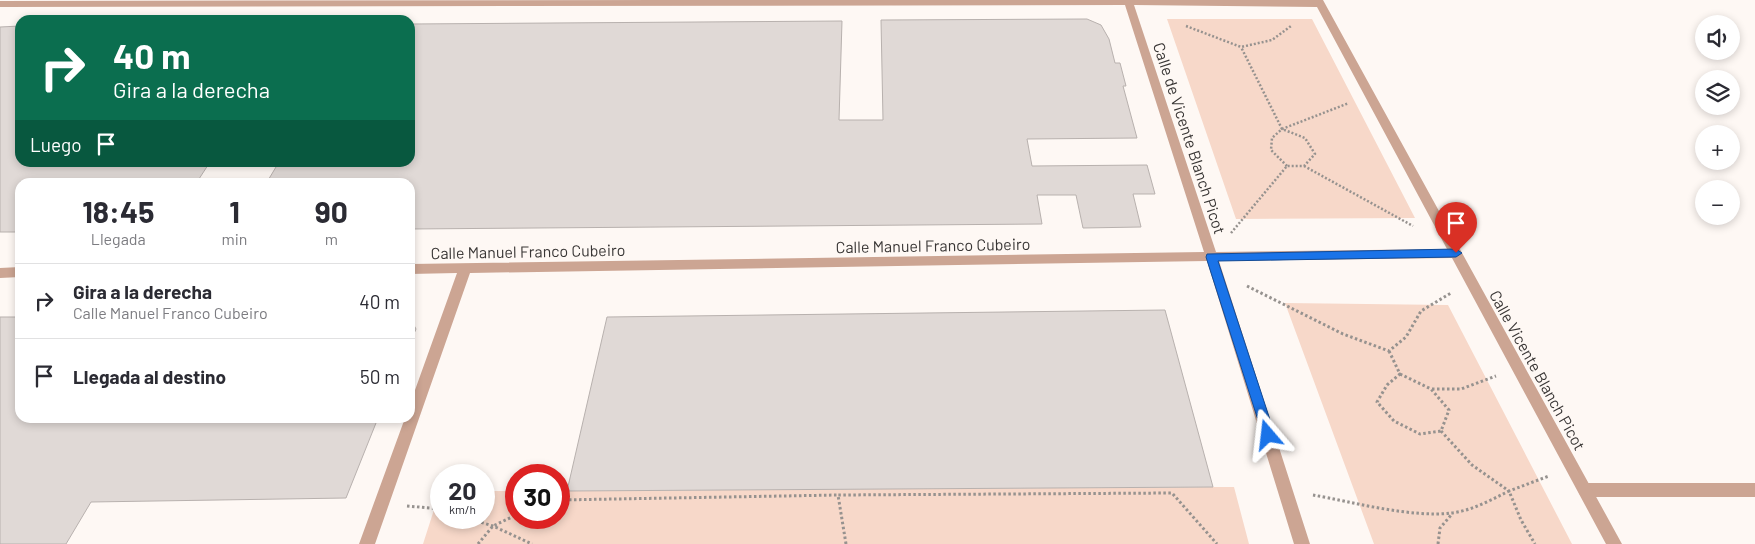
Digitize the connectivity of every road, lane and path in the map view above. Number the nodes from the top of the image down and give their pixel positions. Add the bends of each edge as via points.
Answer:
1 (1128, 1) edge
2 (546, 2) edge
3 (1319, 2) edge
4 (0, 4) edge
5 (1241, 47) dead end
6 (1369, 93) junction
7 (1282, 129) junction
8 (1287, 166) junction
9 (1304, 166) junction
10 (1415, 228) dead end
11 (1456, 253) junction
12 (1211, 257) junction
13 (415, 269) edge
14 (465, 269) junction
15 (1216, 270) junction
16 (15, 272) edge
17 (0, 273) edge
18 (1471, 280) junction
19 (1389, 352) junction
20 (1518, 368) junction
21 (1400, 374) junction
22 (1431, 389) junction
23 (415, 410) edge
24 (410, 423) edge
25 (1441, 431) junction
26 (1572, 467) junction
27 (1285, 490) junction
28 (1585, 490) junction
29 (1755, 490) edge
30 (1510, 491) junction
31 (838, 495) junction
32 (570, 500) edge
33 (381, 506) junction
34 (430, 507) edge
35 (1452, 514) junction
36 (495, 527) edge
37 (490, 529) edge
38 (367, 544) edge
39 (478, 544) edge
40 (532, 544) edge
41 (846, 544) edge
42 (1217, 544) edge
43 (1302, 544) edge
44 (1438, 544) edge
45 (1535, 544) edge
46 (1614, 544) edge

1 - 2 street
1 - 3 street
1 - 12 street, Calle de Vicente Blanch Picot
2 - 4 street
3 - 6 street, Calle Vicente Blanch Picot
5 - 7 path
6 - 7 path
6 - 11 street, Calle Vicente Blanch Picot
7 - 8 path via 1272,138 1271,150
7 - 9 path via 1306,138 1315,154
8 - 9 path
8 - 12 path
9 - 10 path
11 - 12 street, Calle Manuel Franco Cubeiro
11 - 18 street, Calle Vicente Blanch Picot
12 - 14 street, Calle Manuel Franco Cubeiro
12 - 15 street, Calle de Vicente Blanch Picot
13 - 14 street, Calle Manuel Franco Cubeiro
14 - 23 street
15 - 19 path via 1344,334
15 - 27 street, Calle de Vicente Blanch Picot
16 - 17 street
18 - 19 path via 1421,311 1406,337
18 - 20 street, Calle Vicente Blanch Picot
19 - 21 path
20 - 22 path via 1461,389
20 - 26 street, Calle Vicente Blanch Picot
21 - 22 path
21 - 25 path via 1387,385 1377,402 1394,421 1420,434
22 - 25 path via 1450,410
24 - 33 street
25 - 30 path via 1457,453 1487,479
26 - 28 street, Calle Vicente Blanch Picot
26 - 30 path
27 - 35 path via 1386,508
27 - 43 street, Calle de Vicente Blanch Picot
28 - 29 street
28 - 46 street, Calle Vicente Blanch Picot
30 - 35 path
30 - 45 path
31 - 32 path
31 - 41 path
31 - 42 path via 1172,493
33 - 34 path
33 - 38 street
35 - 44 path via 1440,528
36 - 40 path
37 - 39 path

